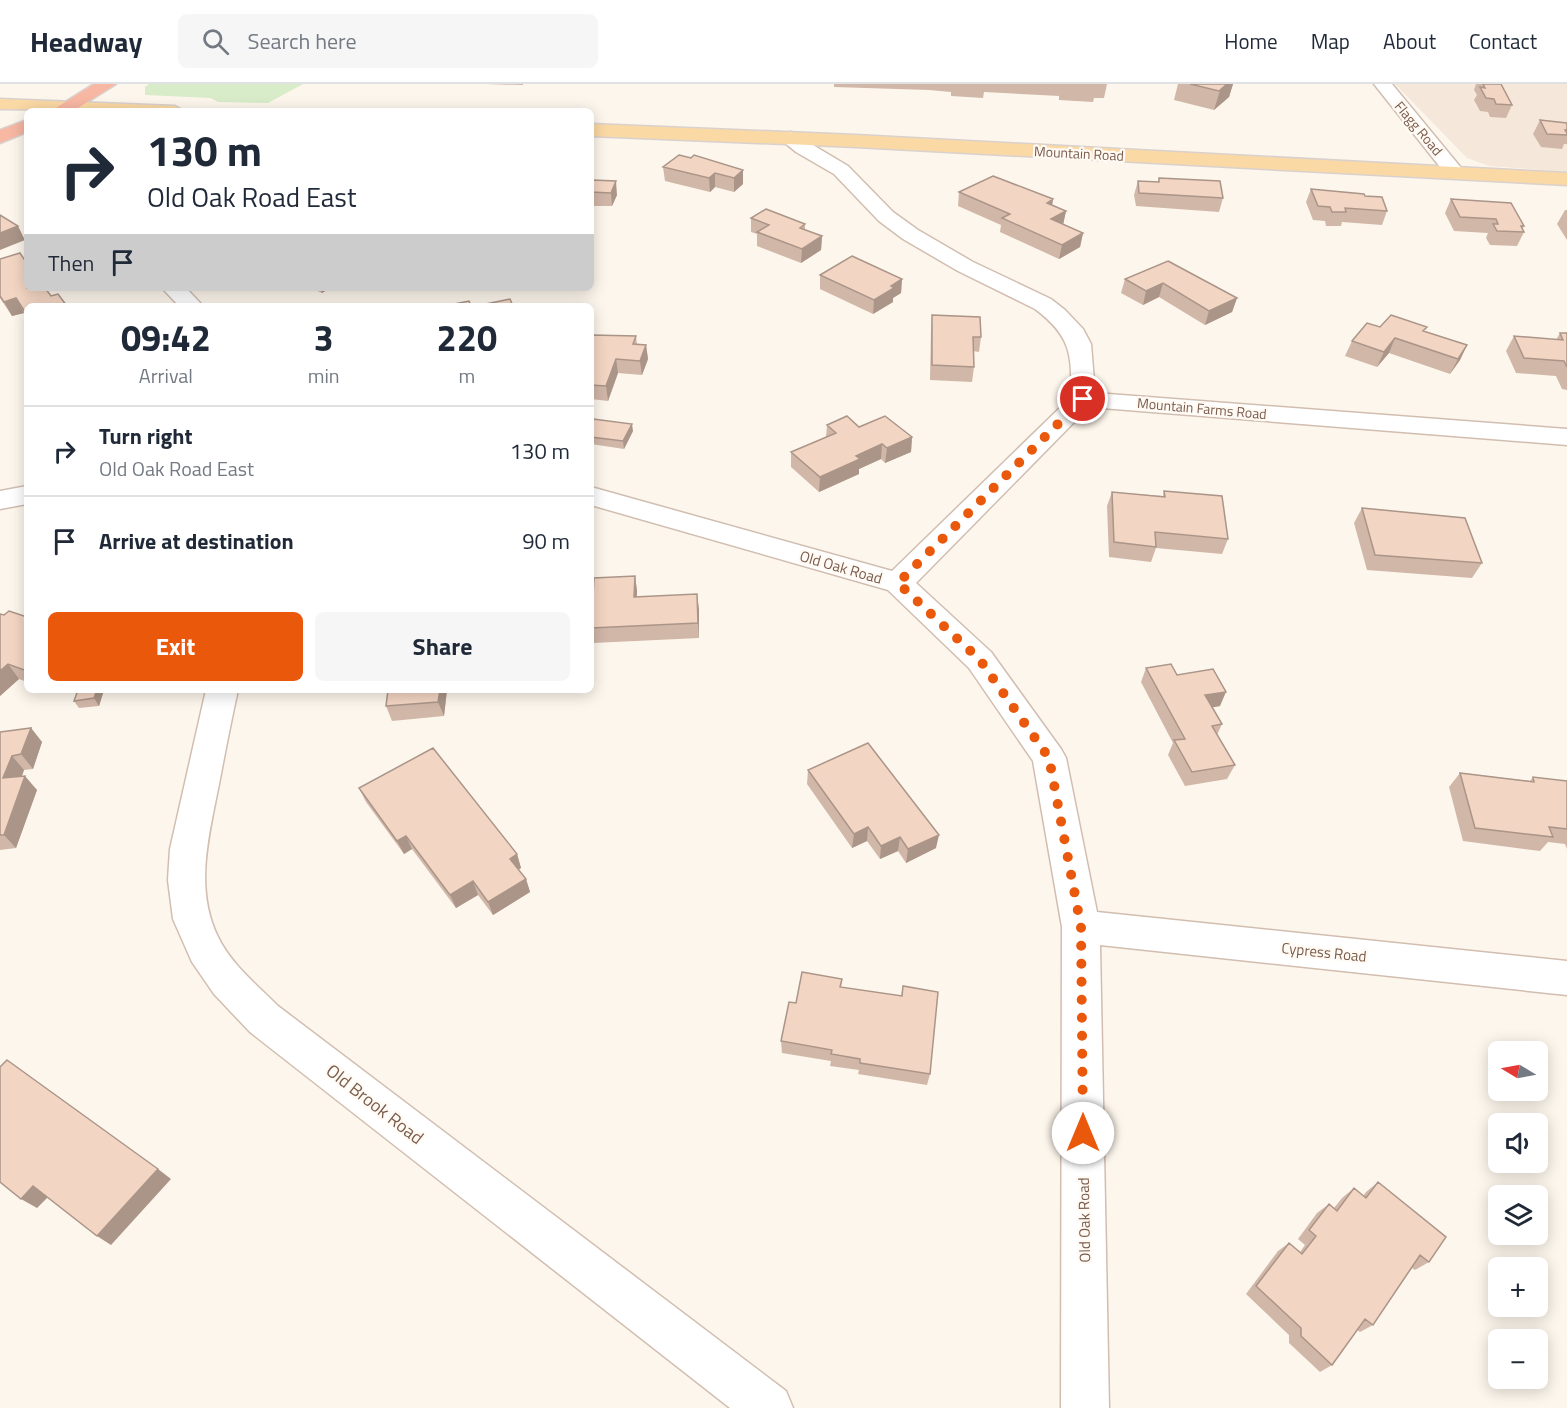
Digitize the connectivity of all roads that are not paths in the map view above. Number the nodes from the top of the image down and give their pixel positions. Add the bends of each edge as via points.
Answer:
1 (107, 84) edge
2 (1383, 84) edge
3 (0, 104) edge
4 (43, 108) edge
5 (67, 108) edge
6 (24, 126) edge
7 (594, 130) edge
8 (0, 137) edge
9 (791, 138) junction
10 (856, 141) junction
11 (842, 170) junction
12 (1455, 173) junction
13 (1567, 179) edge
14 (176, 291) edge
15 (189, 303) edge
16 (1083, 399) junction
17 (1567, 437) edge
18 (24, 496) edge
19 (594, 497) edge
20 (0, 500) edge
21 (898, 583) junction
22 (221, 693) edge
23 (1081, 927) junction
24 (1567, 978) edge
25 (769, 1408) edge
26 (1085, 1408) edge

1 - 5 highway
2 - 12 street, Flagg Road
3 - 4 main road
6 - 8 highway
7 - 9 main road, Mountain Road
9 - 10 main road, Mountain Road
9 - 11 street via 808,154
10 - 11 street
10 - 12 main road, Mountain Road
11 - 16 street via 892,222 1059,315 1075,333 1084,356
12 - 13 main road, Mountain Road
14 - 15 street
16 - 17 street, Mountain Farms Road
16 - 21 street
18 - 20 street
19 - 21 street, Old Oak Road
21 - 23 street, Old Oak Road via 980,660 1049,758
22 - 25 street, Old Brook Road via 188,849 186,880 192,919 205,950 228,982 264,1019
23 - 24 street, Cypress Road
23 - 26 street, Old Oak Road

